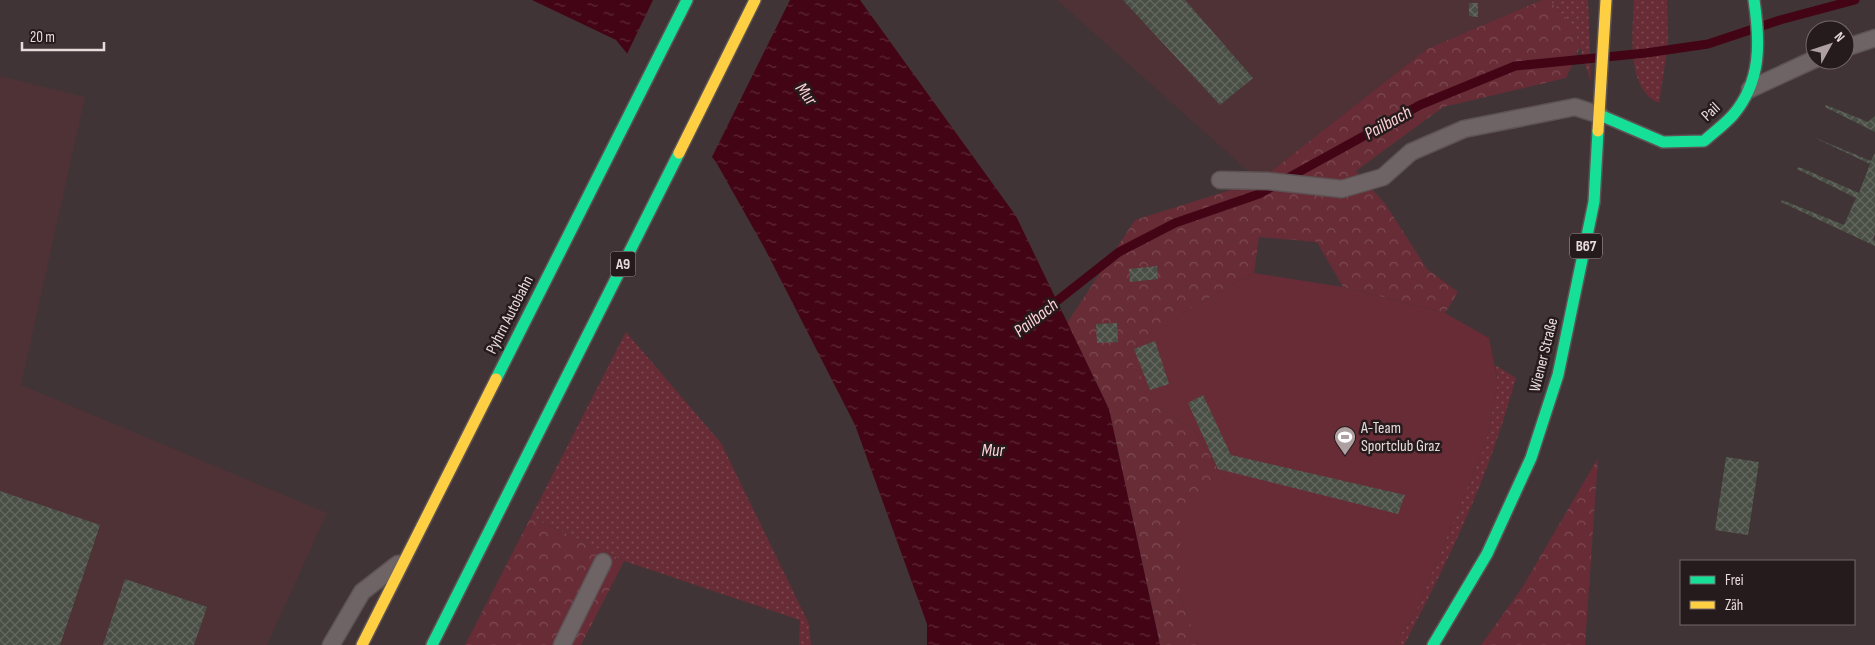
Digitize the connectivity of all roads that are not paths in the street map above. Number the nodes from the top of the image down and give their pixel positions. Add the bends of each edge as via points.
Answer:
1 (687, 0) edge
2 (755, 0) edge
3 (1606, 0) edge
4 (1754, 0) edge
5 (1875, 38) edge
6 (1855, 45) edge
7 (1805, 64) edge
8 (1750, 89) junction
9 (1600, 115) junction
10 (1220, 180) dead end
11 (404, 560) junction
12 (604, 562) dead end
13 (331, 645) edge
14 (362, 645) edge
15 (432, 645) edge
16 (562, 645) edge
17 (1433, 645) edge

1 - 11 main road, Pyhrn Autobahn
2 - 15 main road, A9
3 - 9 main road, Wiener Straße / B67
4 - 8 main road, Pail via 1759,35 1757,64
5 - 6 lane
7 - 8 lane
8 - 9 main road, Pail via 1733,115 1704,141 1663,142
9 - 10 lane via 1575,107 1464,129 1411,152 1383,177 1342,189 1268,181
9 - 17 main road, Wiener Straße / B67 via 1594,202 1558,375 1531,458 1487,554
11 - 13 lane via 362,592
11 - 14 main road, Pyhrn Autobahn
12 - 16 lane

